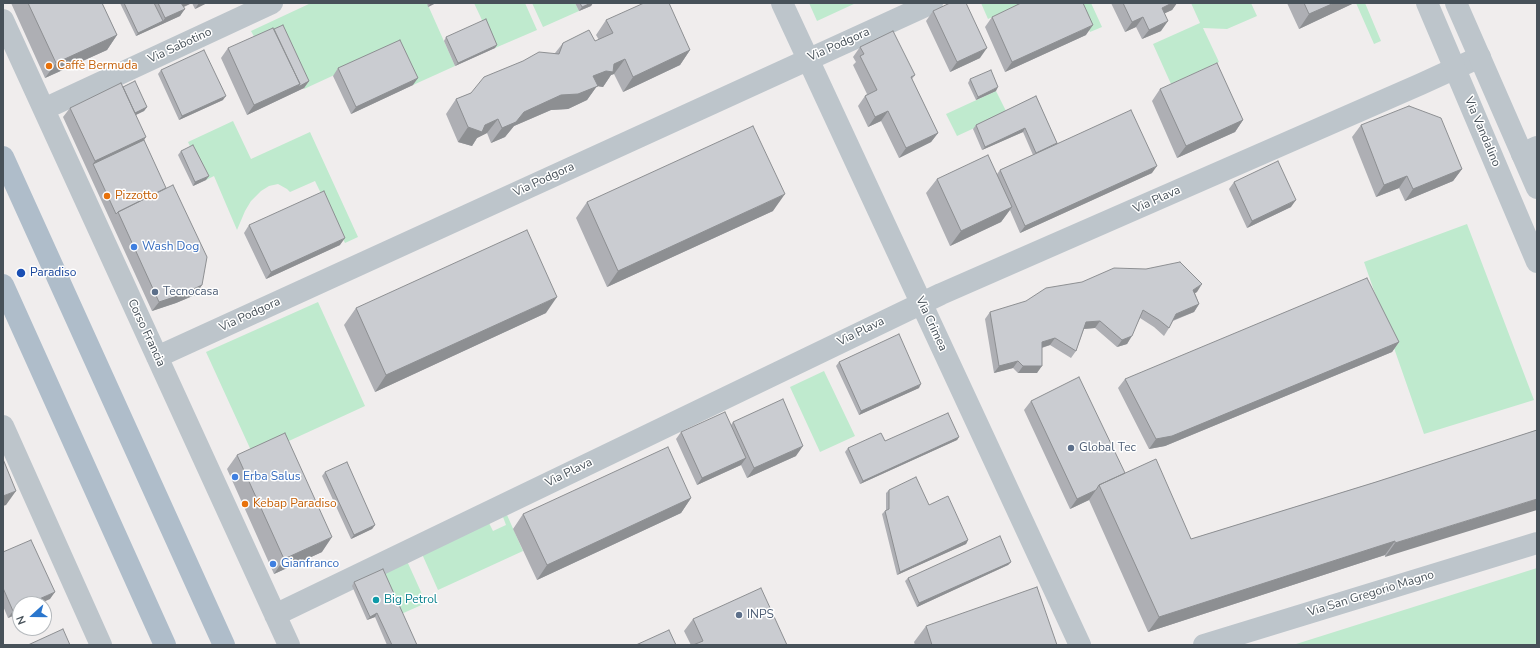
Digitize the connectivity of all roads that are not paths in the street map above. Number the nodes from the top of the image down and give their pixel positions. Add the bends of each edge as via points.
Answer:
1 (272, 3) edge
2 (782, 3) edge
3 (932, 3) edge
4 (1427, 3) edge
5 (1456, 3) edge
6 (3, 20) edge
7 (1480, 57) junction
8 (808, 59) junction
9 (1456, 69) junction
10 (44, 109) junction
11 (1530, 150) edge
12 (3, 157) edge
13 (1537, 188) edge
14 (1537, 262) edge
15 (3, 285) edge
16 (921, 303) junction
17 (157, 357) junction
18 (3, 426) edge
19 (1537, 543) edge
20 (275, 615) junction
21 (101, 645) edge
22 (165, 645) edge
23 (224, 645) edge
24 (289, 645) edge
25 (1080, 645) edge
26 (1204, 645) edge

1 - 10 street, Via Sabotino
2 - 8 street, Via Crimea
3 - 8 street, Via Podgora
4 - 9 street, Via Vandalino
5 - 7 street
6 - 10 street, Corso Francia
7 - 9 street, Via Plava
7 - 11 street
8 - 16 street, Via Crimea
8 - 17 street, Via Podgora
9 - 14 street, Via Vandalino
9 - 16 street, Via Plava
10 - 17 street, Corso Francia
11 - 13 street
12 - 23 main road
15 - 22 main road
16 - 20 street, Via Plava
16 - 25 street, Via Crimea
17 - 20 street, Corso Francia
18 - 21 street
19 - 26 street, Via San Gregorio Magno
20 - 24 street, Corso Francia

